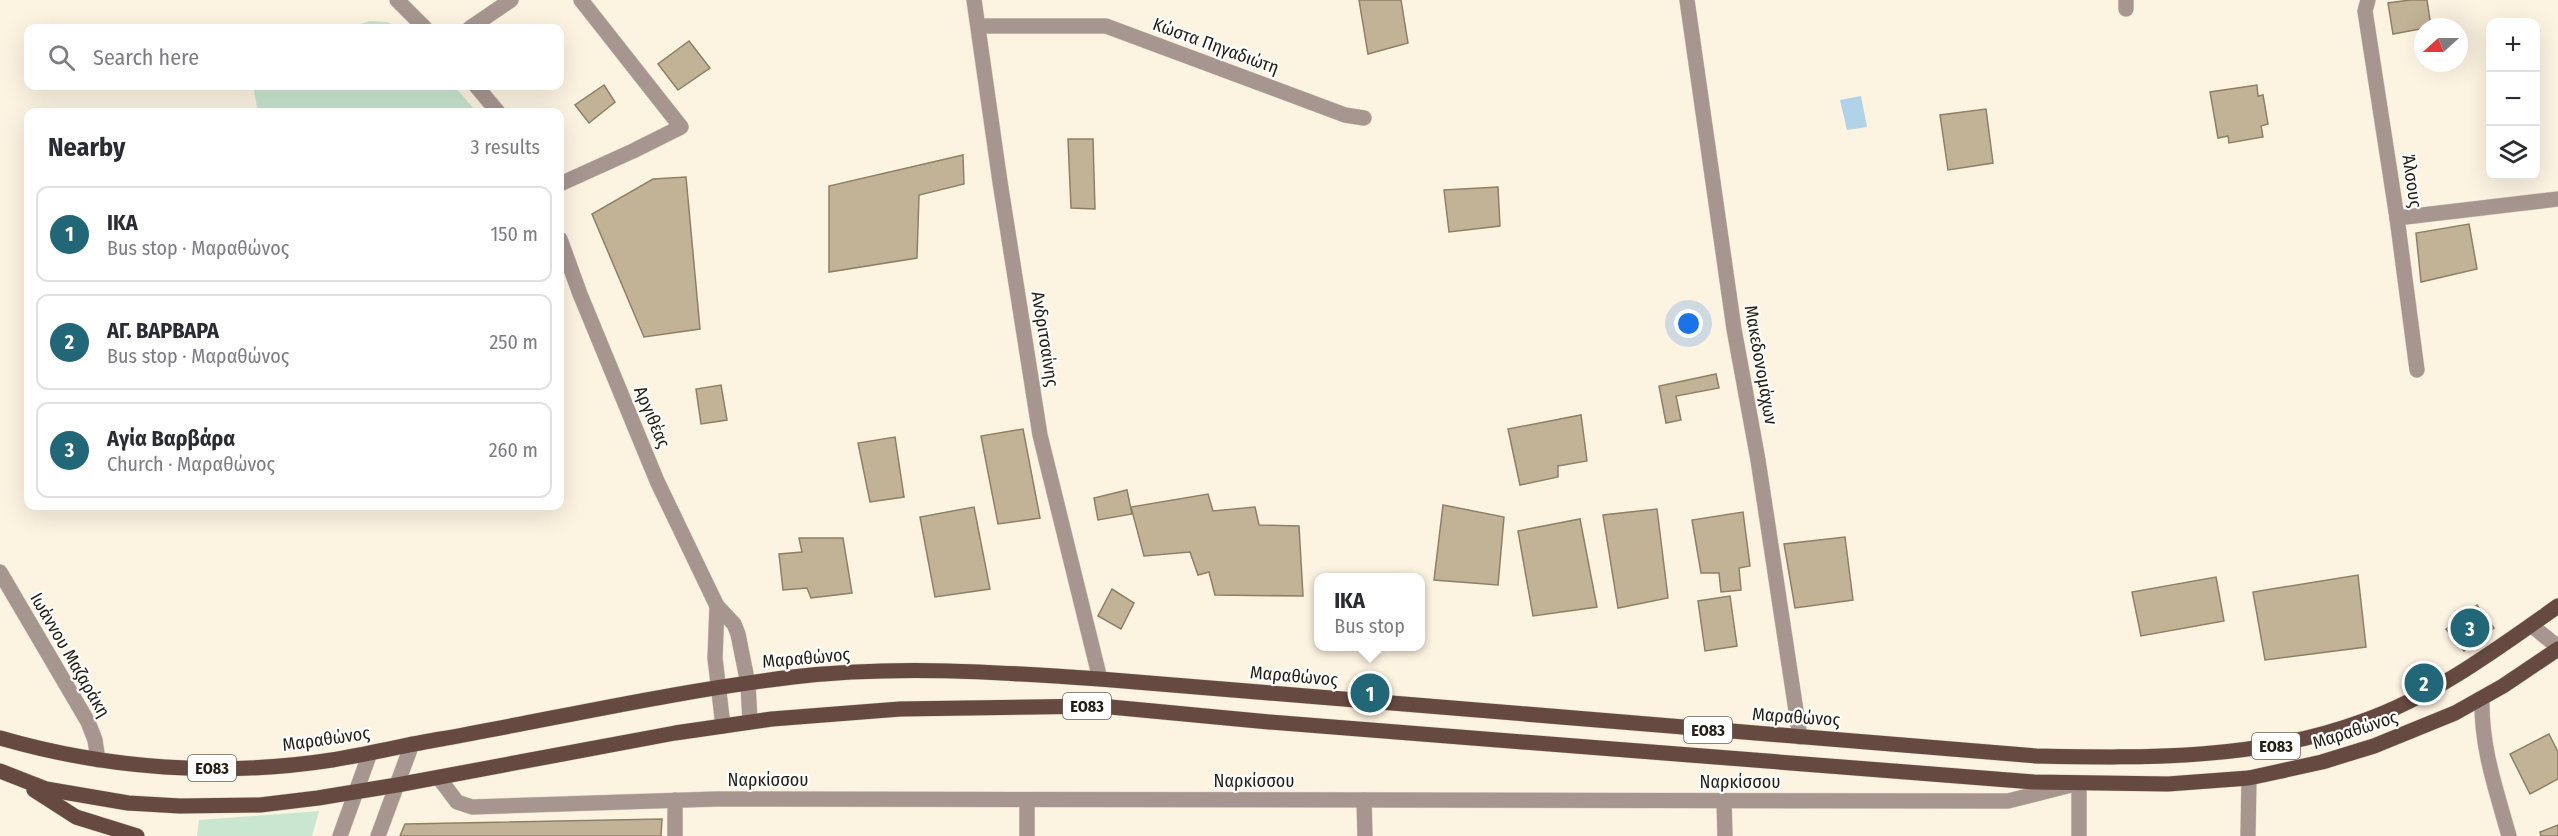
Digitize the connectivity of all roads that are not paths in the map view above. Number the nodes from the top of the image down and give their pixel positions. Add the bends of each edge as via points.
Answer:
1 (397, 0) edge
2 (511, 0) edge
3 (581, 0) edge
4 (975, 0) edge
5 (1687, 0) edge
6 (2368, 0) edge
7 (422, 24) edge
8 (476, 24) edge
9 (980, 26) junction
10 (479, 90) edge
11 (495, 108) edge
12 (1364, 118) dead end
13 (564, 182) edge
14 (2558, 199) edge
15 (2397, 218) junction
16 (564, 249) edge
17 (2417, 370) dead end
18 (0, 572) edge
19 (717, 606) junction
20 (2558, 606) edge
21 (2531, 625) junction
22 (2558, 648) edge
23 (1100, 679) junction
24 (748, 684) junction
25 (718, 688) junction
26 (2482, 699) junction
27 (750, 722) junction
28 (723, 726) junction
29 (1800, 737) junction
30 (0, 738) edge
31 (412, 744) junction
32 (370, 753) junction
33 (98, 760) junction
34 (6, 774) edge
35 (439, 778) junction
36 (2248, 778) junction
37 (2079, 783) junction
38 (397, 785) junction
39 (356, 792) junction
40 (675, 800) junction
41 (1027, 800) junction
42 (1364, 800) junction
43 (1724, 801) junction
44 (137, 836) edge
45 (340, 836) edge
46 (378, 836) edge
47 (675, 836) edge
48 (1028, 836) edge
49 (1365, 836) edge
50 (1725, 836) edge
51 (2079, 836) edge
52 (2248, 836) edge
53 (2509, 836) edge

1 - 7 street
2 - 8 street
3 - 13 street via 681,127
4 - 9 street, Ανδριτσαίνης
5 - 29 street, Μακεδονομάχων via 1734,329
6 - 15 street, Άλσους via 2365,11
9 - 12 street, Κώστα Πηγαδιώτη via 1106,26 1345,115
9 - 23 street, Ανδριτσαίνης via 1040,435
10 - 11 street
14 - 15 street
15 - 17 street, Άλσους
16 - 19 street, Αργιθέας via 657,482
18 - 33 street, Ιωάννου Μαζαράκη via 88,722
19 - 24 street via 738,634
19 - 25 street
20 - 21 main road, Μαραθώνος / ΕΟ83
21 - 22 street
21 - 29 main road, Μαραθώνος / ΕΟ83 via 2488,655 2393,709 2313,737 2245,752 2136,758 2036,756
22 - 26 main road, Μαραθώνος / ΕΟ83
23 - 24 main road, Μαραθώνος / ΕΟ83 via 914,671 796,677
23 - 29 main road, Μαραθώνος / ΕΟ83
24 - 25 main road, Μαραθώνος / ΕΟ83
24 - 27 street
25 - 28 street
25 - 31 main road, Μαραθώνος / ΕΟ83
26 - 36 main road, Μαραθώνος / ΕΟ83 via 2374,746
26 - 53 street via 2485,754
27 - 28 main road, Μαραθώνος / ΕΟ83
27 - 37 main road, Μαραθώνος / ΕΟ83 via 889,709 1100,706 1412,734
28 - 35 main road, Μαραθώνος / ΕΟ83
30 - 33 main road, Μαραθώνος / ΕΟ83
31 - 32 main road, Μαραθώνος / ΕΟ83
31 - 38 street
32 - 33 main road, Μαραθώνος / ΕΟ83 via 260,767 183,768
32 - 39 street
34 - 39 main road, Μαραθώνος / ΕΟ83 via 46,789 170,806 260,805
34 - 44 main road via 76,817
35 - 38 main road, Μαραθώνος / ΕΟ83
35 - 40 street, Ναρκίσσου via 457,802 472,807
36 - 37 main road, Μαραθώνος / ΕΟ83 via 2168,784
36 - 52 street
37 - 43 street, Ναρκίσσου via 2008,801
37 - 51 street
38 - 39 main road, Μαραθώνος / ΕΟ83
38 - 46 street
39 - 45 street
40 - 41 street, Ναρκίσσου
40 - 47 street
41 - 42 street, Ναρκίσσου
41 - 48 street
42 - 43 street, Ναρκίσσου
42 - 49 street
43 - 50 street

